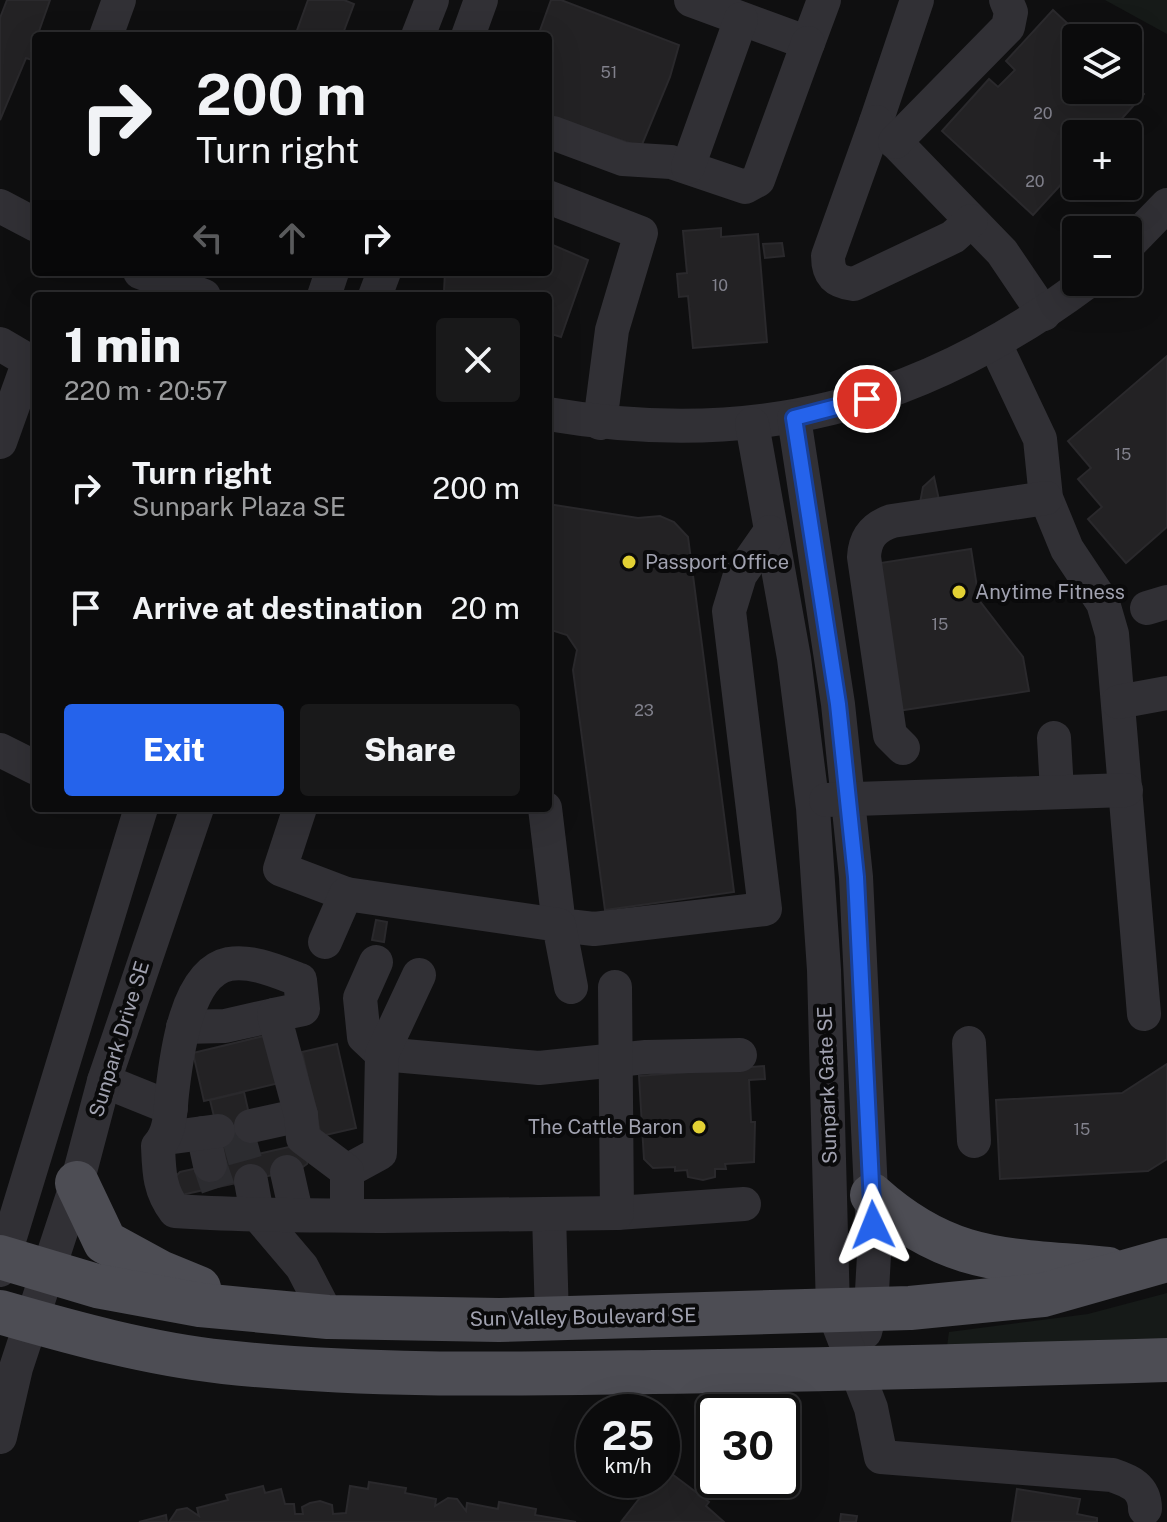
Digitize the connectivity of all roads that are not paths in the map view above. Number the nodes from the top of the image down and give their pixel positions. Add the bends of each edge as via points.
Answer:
1 (119, 0) edge
2 (432, 0) edge
3 (481, 0) edge
4 (691, 0) edge
5 (824, 0) edge
6 (917, 0) edge
7 (1006, 0) edge
8 (741, 19) junction
9 (107, 32) edge
10 (420, 32) edge
11 (469, 32) edge
12 (808, 43) junction
13 (885, 132) junction
14 (553, 133) dead end
15 (688, 167) junction
16 (552, 199) edge
17 (1167, 205) edge
18 (0, 206) edge
19 (971, 221) junction
20 (32, 223) edge
21 (1142, 231) edge
22 (151, 276) edge
23 (193, 292) edge
24 (1068, 296) edge
25 (1044, 314) junction
26 (0, 344) edge
27 (995, 344) junction
28 (552, 415) edge
29 (794, 418) junction
30 (600, 423) junction
31 (752, 424) junction
32 (0, 442) edge
33 (1046, 498) junction
34 (770, 532) junction
35 (1167, 693) edge
36 (1118, 702) junction
37 (1054, 738) dead end
38 (903, 748) dead end
39 (0, 750) edge
40 (32, 766) edge
41 (1126, 790) junction
42 (1057, 791) junction
43 (812, 800) junction
44 (848, 800) junction
45 (130, 812) edge
46 (196, 812) edge
47 (299, 812) edge
48 (545, 812) edge
49 (346, 894) junction
50 (559, 925) junction
51 (325, 942) dead end
52 (376, 962) dead end
53 (419, 975) dead end
54 (571, 987) dead end
55 (615, 987) dead end
56 (1144, 1014) dead end
57 (274, 1015) junction
58 (183, 1027) junction
59 (969, 1043) dead end
60 (382, 1054) junction
61 (740, 1055) dead end
62 (616, 1062) junction
63 (104, 1081) junction
64 (168, 1123) junction
65 (974, 1141) dead end
66 (248, 1157) junction
67 (347, 1171) junction
68 (251, 1181) dead end
69 (77, 1183) junction
70 (872, 1195) junction
71 (744, 1204) dead end
72 (617, 1213) junction
73 (549, 1214) junction
74 (347, 1215) junction
75 (1, 1262) edge
76 (1151, 1266) edge
77 (48, 1273) junction
78 (253, 1309) junction
79 (852, 1310) junction
80 (16, 1317) edge
81 (328, 1317) junction
82 (552, 1319) junction
83 (1167, 1360) edge
84 (856, 1367) junction
85 (0, 1437) edge
86 (1145, 1509) dead end

1 - 9 street
2 - 10 street
3 - 11 street
4 - 8 street
5 - 12 street
6 - 13 street
7 - 13 street via 1011,12 1008,27
8 - 12 street
8 - 15 street
12 - 15 street via 758,180 745,187
13 - 19 street
13 - 19 street via 828,256 833,277 854,284 953,237
14 - 15 street via 623,159
16 - 30 street via 641,233 612,330
17 - 21 street
18 - 20 street
19 - 25 street via 1002,252
22 - 23 street
24 - 25 street
25 - 27 street
26 - 32 street via 29,361
27 - 29 street via 902,387
27 - 33 street via 1040,439
28 - 30 street
29 - 31 street
29 - 44 street, Sunpark Gate SE
30 - 31 street
31 - 34 street, Sunpark Gate SE
33 - 36 street via 1067,549 1103,603 1112,634
33 - 38 street via 879,525 870,535 864,557 890,735
34 - 43 street, Sunpark Gate SE via 794,658
34 - 50 street via 740,575 729,611 765,909 594,929
35 - 36 street
36 - 41 street
37 - 42 street
39 - 40 street
41 - 42 street
41 - 56 street
42 - 44 street
43 - 44 street
43 - 79 street, Sunpark Gate SE
44 - 70 street, Sunpark Gate SE
45 - 75 street
46 - 63 street, Sunpark Drive SE
47 - 49 street via 280,869
48 - 50 street
49 - 50 street
49 - 51 street
50 - 54 street
52 - 60 street via 360,998 364,1037
53 - 60 street
55 - 62 street
57 - 58 street via 225,1026
57 - 58 street via 303,1009 300,980 257,964 227,964 210,975 193,999
57 - 66 street
58 - 64 street
59 - 65 street
60 - 62 street via 539,1068
60 - 67 street via 380,1153
61 - 62 street
62 - 72 street
63 - 64 street
63 - 69 street, Sunpark Drive SE
64 - 66 street
64 - 66 street via 158,1146 159,1179 163,1196 175,1211
66 - 67 street via 303,1138
66 - 68 street
66 - 74 street via 296,1212
66 - 81 street
67 - 74 street
69 - 77 street, Sunpark Drive SE
69 - 78 main road via 105,1242 160,1272
70 - 76 main road via 930,1238 973,1255
70 - 79 street, Sunpark Gate SE
71 - 72 street
72 - 73 street
73 - 74 street
73 - 82 street
75 - 77 main road, Sun Valley Boulevard SE
76 - 79 main road, Sun Valley Boulevard SE via 1043,1295
77 - 78 main road, Sun Valley Boulevard SE via 144,1295
77 - 80 street, Sunpark Drive SE
78 - 81 main road, Sun Valley Boulevard SE
79 - 82 main road, Sun Valley Boulevard SE
79 - 84 street, Sunpark Gate SE
80 - 84 main road via 164,1352 339,1370 521,1374
80 - 85 street, Sunpark Drive SE
81 - 82 main road, Sun Valley Boulevard SE
83 - 84 main road
84 - 86 street via 881,1457 1112,1475 1139,1488

